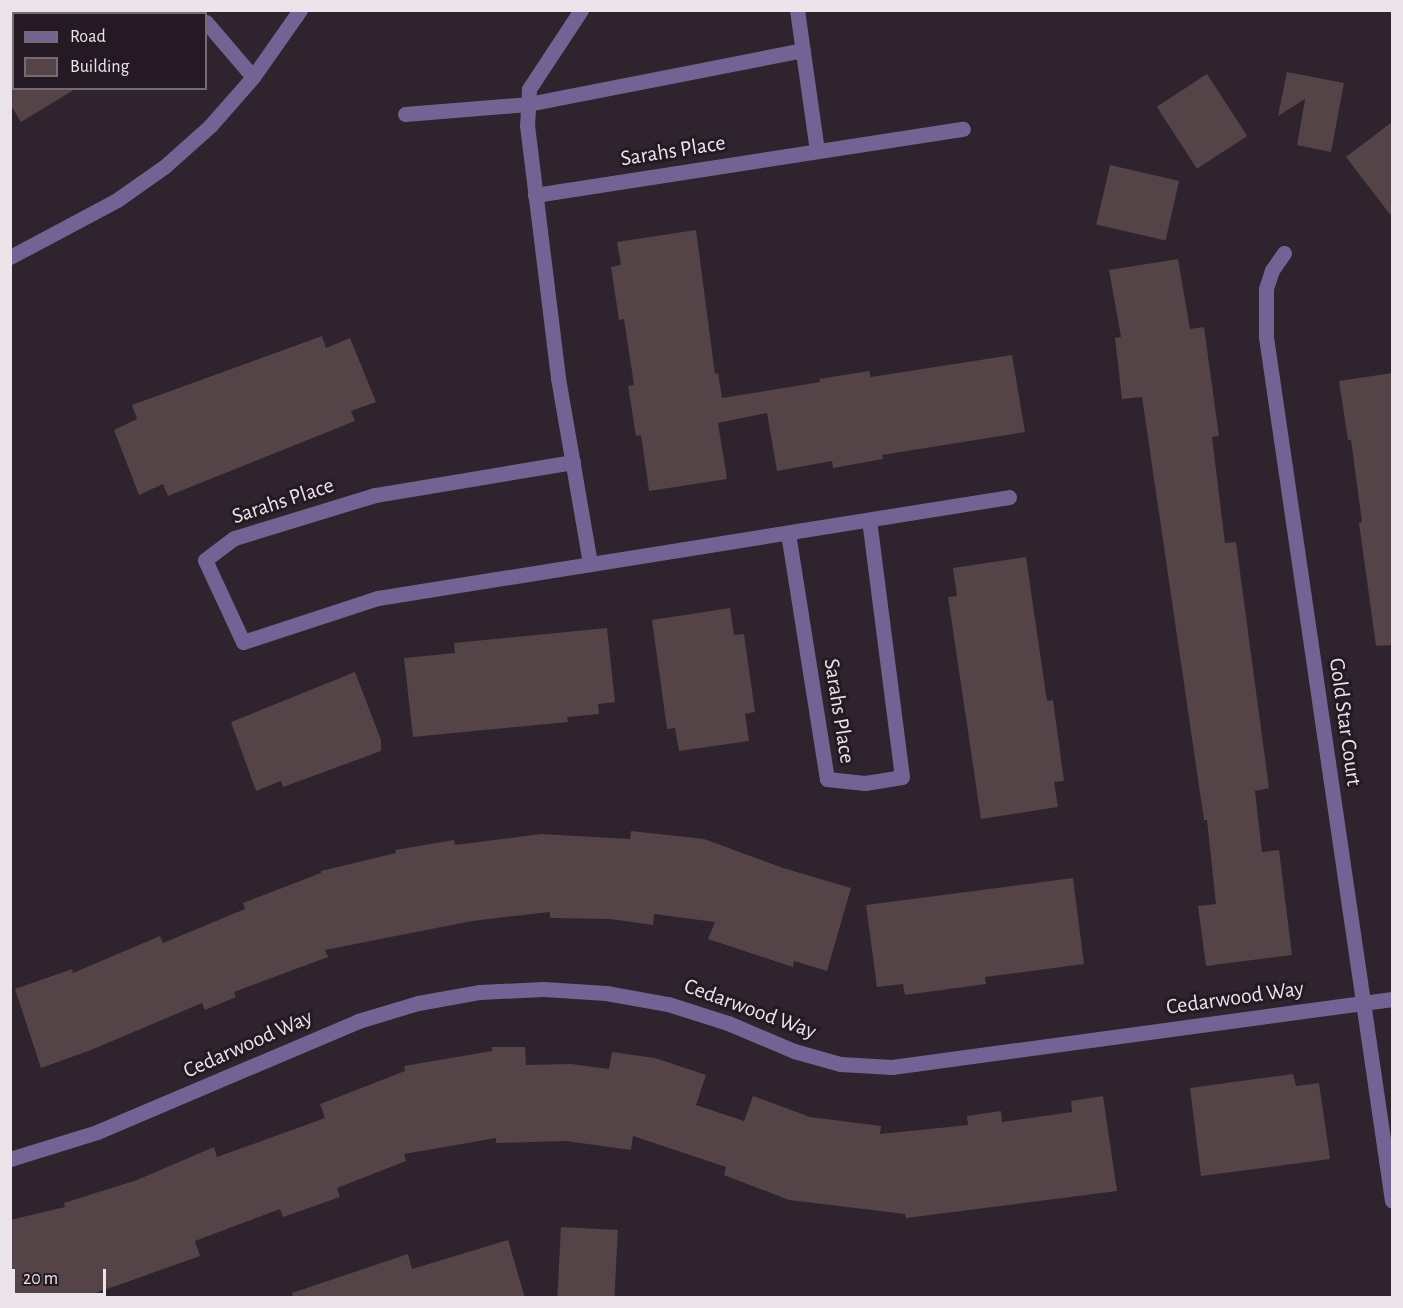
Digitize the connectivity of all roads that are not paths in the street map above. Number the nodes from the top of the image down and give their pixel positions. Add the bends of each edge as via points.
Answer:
1 (300, 10) edge
2 (581, 10) edge
3 (797, 10) edge
4 (207, 23) edge
5 (803, 50) junction
6 (253, 77) junction
7 (528, 104) junction
8 (405, 114) dead end
9 (963, 129) dead end
10 (817, 151) junction
11 (535, 195) junction
12 (1284, 253) dead end
13 (10, 257) edge
14 (573, 462) junction
15 (1009, 497) dead end
16 (869, 520) junction
17 (788, 533) junction
18 (590, 564) junction
19 (1392, 999) edge
20 (1363, 1003) junction
21 (10, 1159) edge
22 (1392, 1201) edge

1 - 6 street
2 - 7 street via 529,89
3 - 5 street
4 - 6 street
5 - 7 street
5 - 10 street
6 - 13 street via 210,126 164,168 117,200
7 - 8 street
7 - 11 street via 526,125
9 - 10 street, Sarahs Place
10 - 11 street, Sarahs Place
11 - 14 street via 558,378
12 - 20 street, Gold Star Court via 1272,270 1266,289 1266,337
14 - 18 street
14 - 18 street, Sarahs Place via 375,495 234,538 205,560 243,642 378,598
15 - 16 street, Sarahs Place
16 - 17 street, Sarahs Place
16 - 17 street, Sarahs Place via 902,777 893,779 865,783 827,779
17 - 18 street, Sarahs Place
19 - 20 street, Cedarwood Way
20 - 21 street, Cedarwood Way via 892,1067 840,1064 668,1004 606,993 543,989 480,992 418,1003 358,1021 97,1132
20 - 22 street, Gold Star Court

